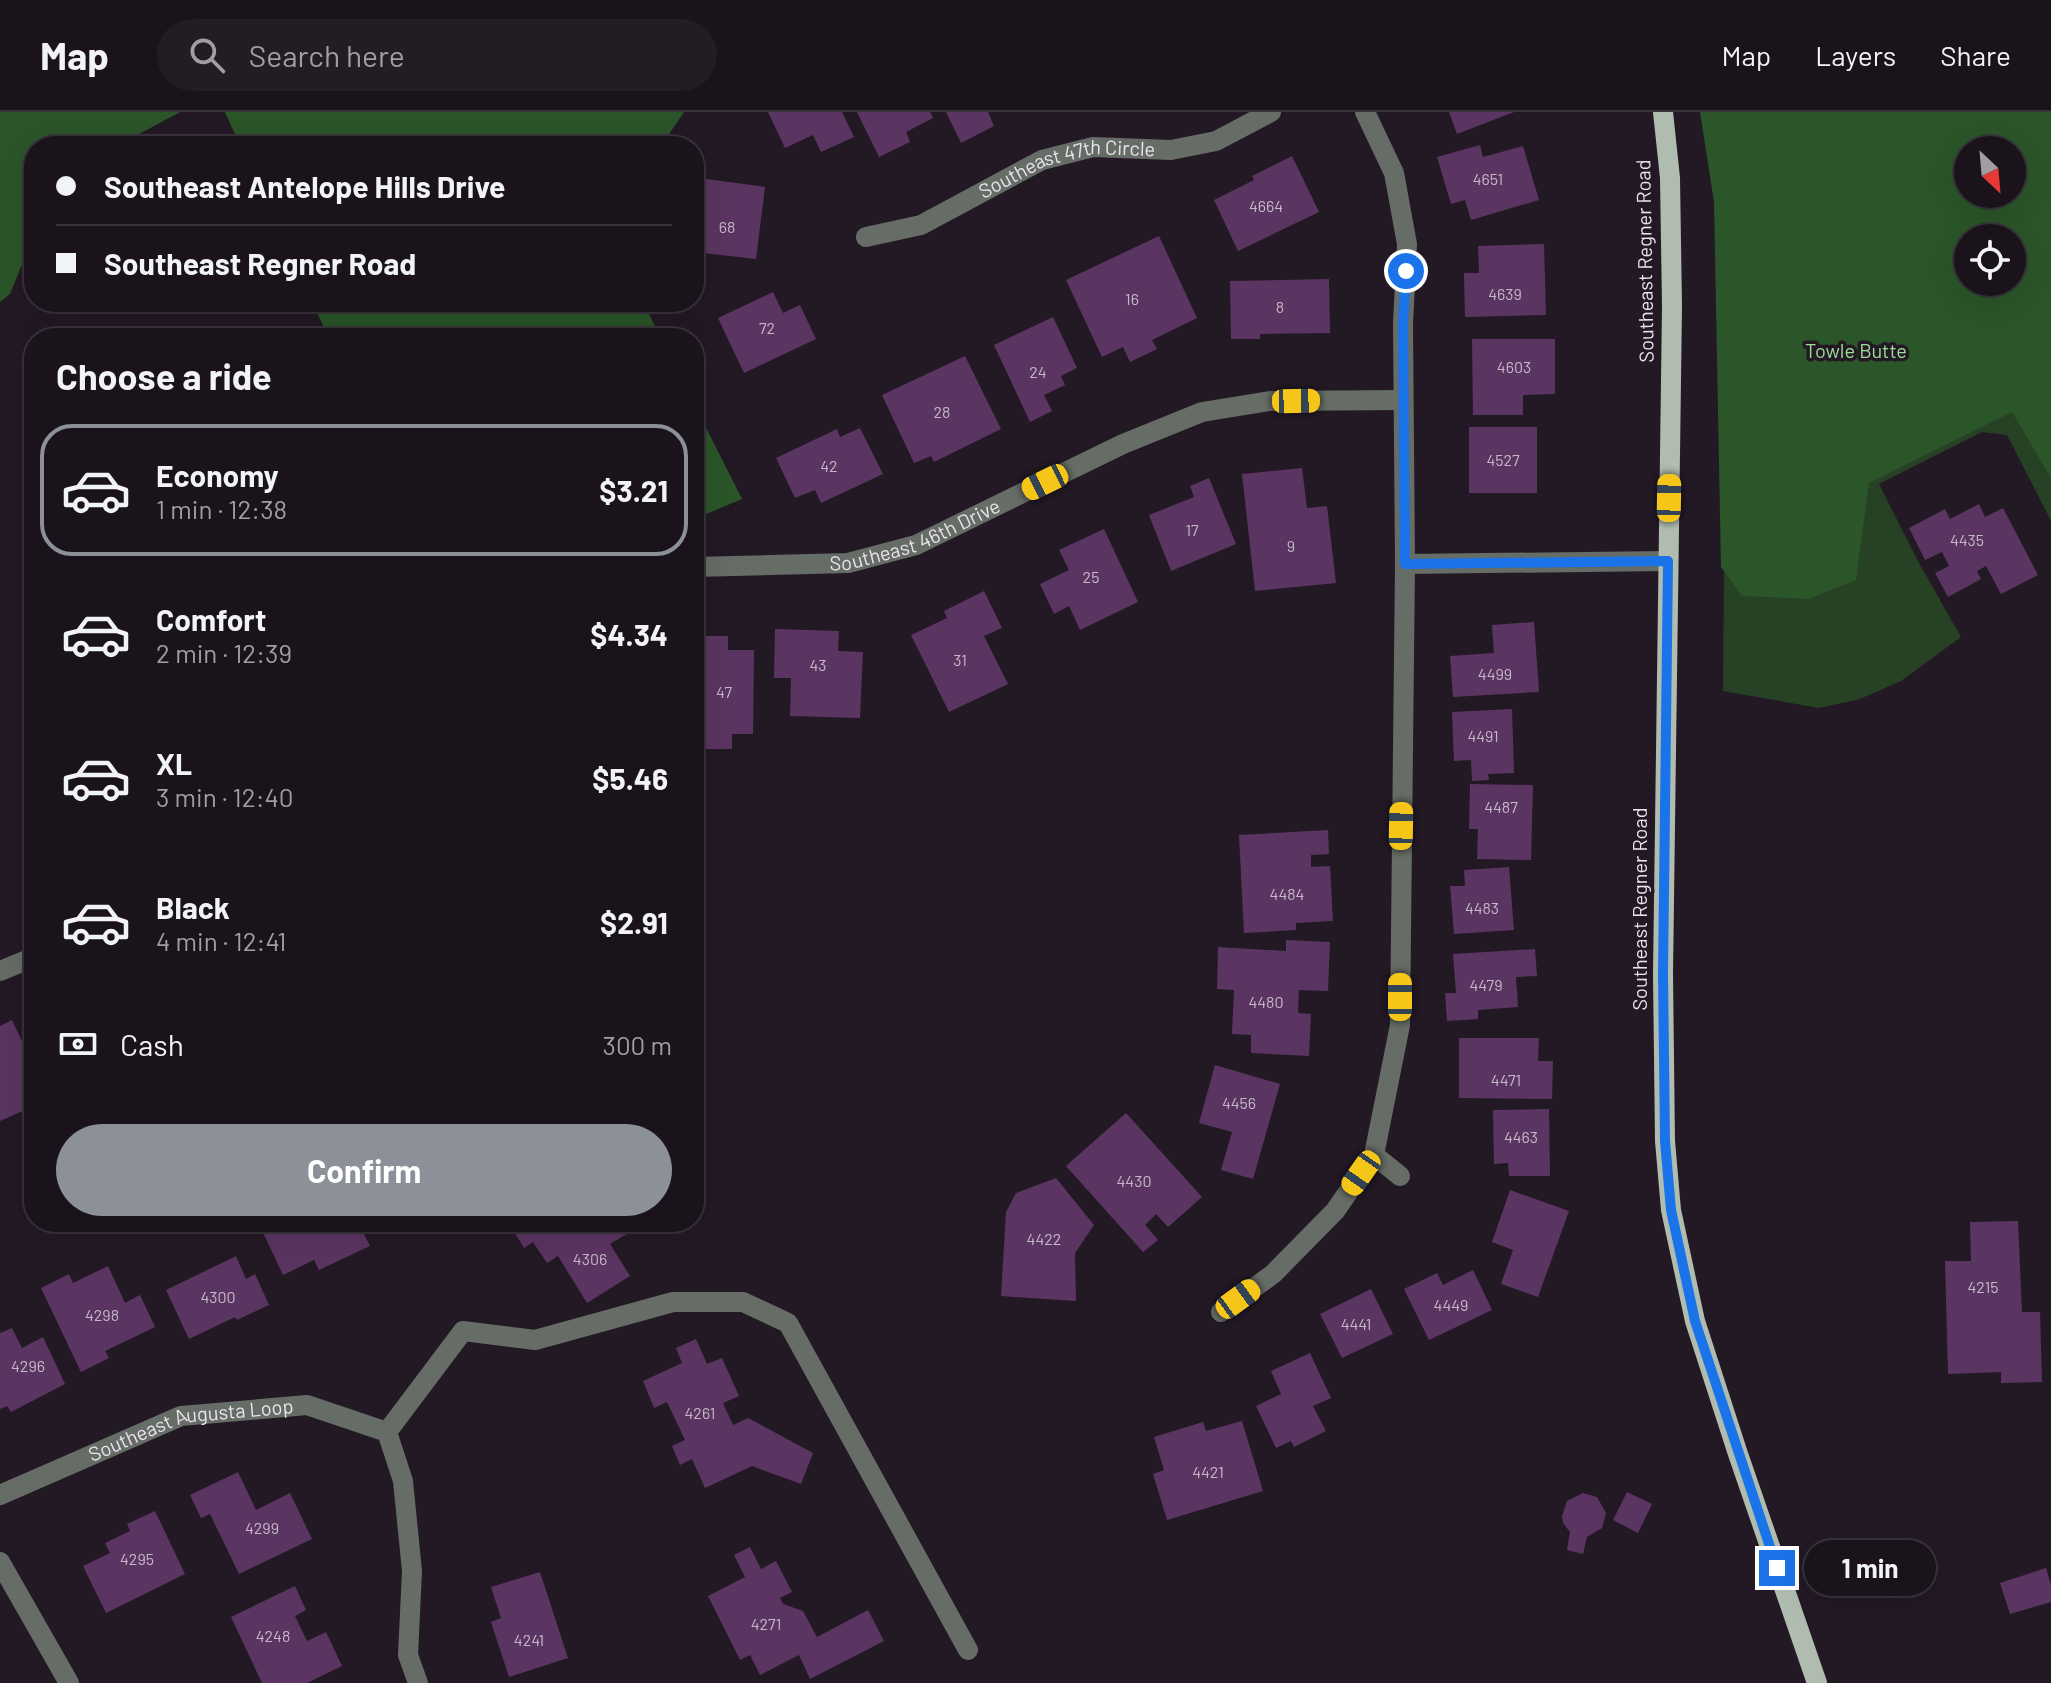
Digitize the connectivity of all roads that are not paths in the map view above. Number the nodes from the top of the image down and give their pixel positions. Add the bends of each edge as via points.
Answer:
1 (1271, 112) edge
2 (1365, 112) edge
3 (1663, 112) edge
4 (866, 237) dead end
5 (1403, 400) junction
6 (1668, 561) junction
7 (1405, 564) junction
8 (704, 567) edge
9 (24, 961) edge
10 (0, 971) edge
11 (1374, 1155) junction
12 (1400, 1176) dead end
13 (1221, 1312) dead end
14 (387, 1432) junction
15 (0, 1495) edge
16 (0, 1562) edge
17 (968, 1650) dead end
18 (69, 1683) edge
19 (418, 1683) edge
20 (1817, 1683) edge

1 - 4 street, Southeast 47th Circle via 1216,141 1171,150 1093,147 1042,160 921,225
2 - 5 street via 1394,173 1407,244
3 - 6 main road, Southeast Regner Road via 1672,306
5 - 7 street
5 - 8 street, Southeast 46th Drive via 1270,401 1202,412 1123,444 916,545 848,563
6 - 7 street
6 - 20 main road, Southeast Regner Road via 1663,974 1671,1210 1695,1321
7 - 11 street via 1400,1025
9 - 10 street
11 - 12 street
11 - 13 street via 1335,1211 1283,1264
14 - 15 street, Southeast Augusta Loop via 307,1405 181,1416
14 - 17 street via 463,1331 535,1340 673,1302 743,1302 788,1323
14 - 19 street via 403,1481 412,1571 408,1655
16 - 18 street

